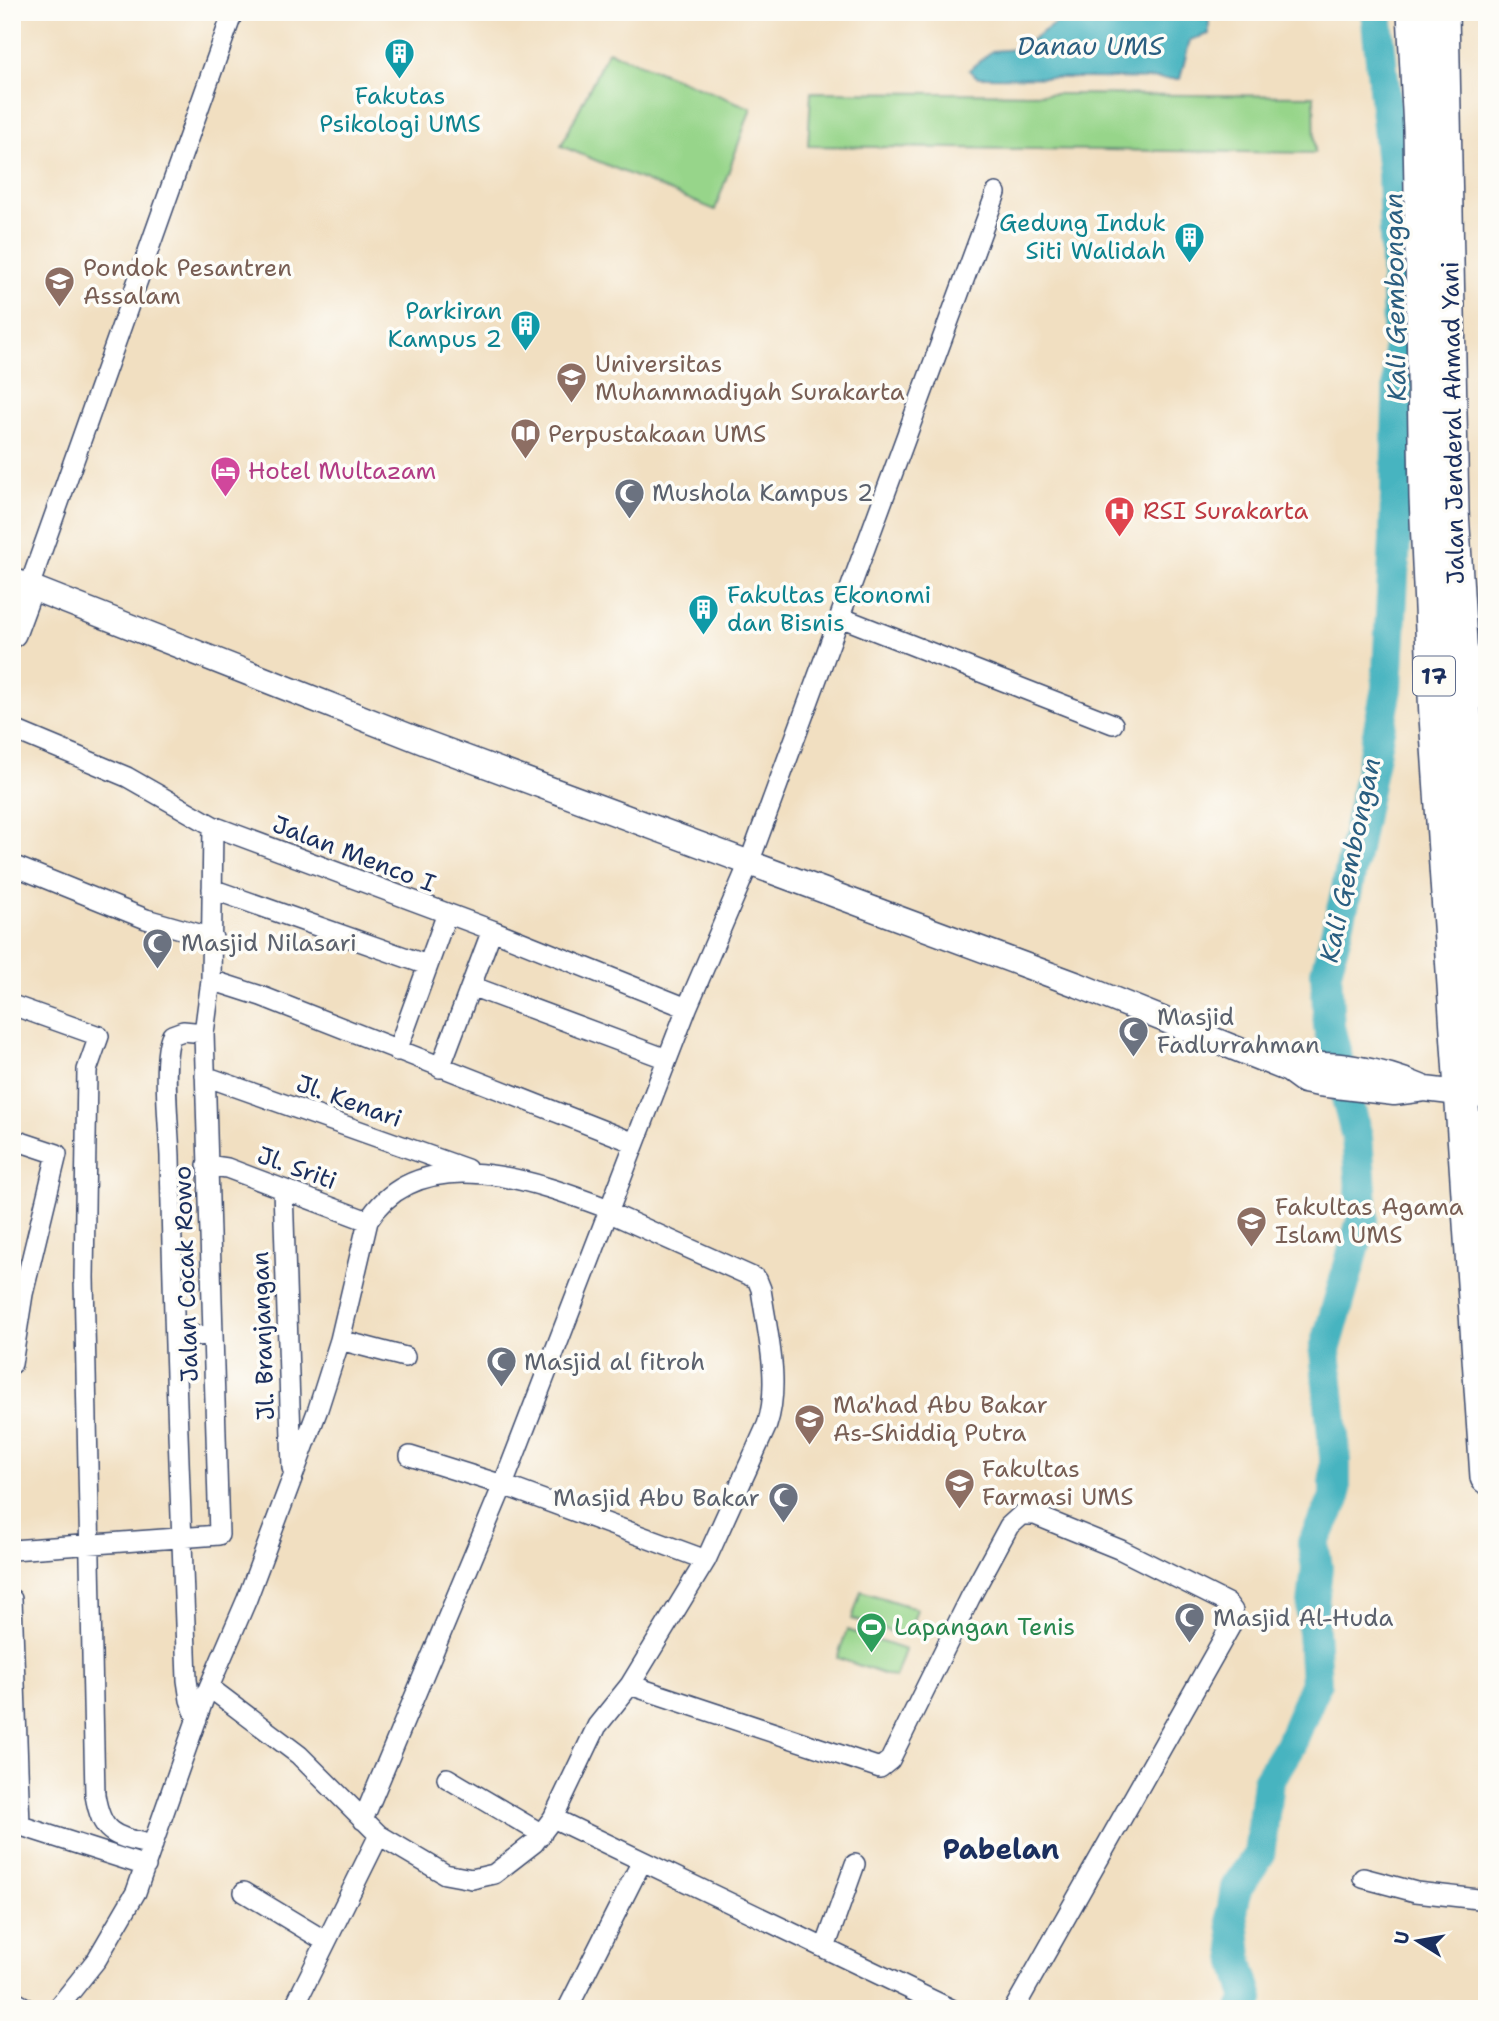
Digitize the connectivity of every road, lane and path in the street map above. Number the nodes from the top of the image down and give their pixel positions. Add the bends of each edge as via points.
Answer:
1 (233, 12) edge
2 (1414, 12) edge
3 (1442, 12) edge
4 (996, 193) dead end
5 (20, 583) edge
6 (840, 617) junction
7 (12, 633) edge
8 (1113, 724) dead end
9 (12, 729) edge
10 (213, 826) junction
11 (750, 863) junction
12 (12, 865) edge
13 (212, 889) junction
14 (446, 916) junction
15 (492, 930) junction
16 (213, 937) junction
17 (427, 965) junction
18 (211, 980) junction
19 (471, 986) junction
20 (12, 1005) edge
21 (687, 1008) junction
22 (204, 1033) junction
23 (397, 1051) junction
24 (667, 1059) junction
25 (440, 1068) junction
26 (205, 1076) junction
27 (1478, 1092) edge
28 (12, 1139) edge
29 (635, 1143) junction
30 (207, 1166) junction
31 (477, 1173) junction
32 (283, 1189) junction
33 (608, 1211) junction
34 (368, 1221) junction
35 (18, 1292) edge
36 (211, 1335) junction
37 (176, 1337) junction
38 (340, 1340) junction
39 (405, 1357) dead end
40 (12, 1364) edge
41 (410, 1456) dead end
42 (1487, 1477) edge
43 (293, 1481) junction
44 (502, 1485) junction
45 (183, 1538) junction
46 (90, 1544) junction
47 (12, 1550) edge
48 (706, 1560) junction
49 (12, 1599) edge
50 (630, 1685) junction
51 (209, 1686) junction
52 (197, 1719) junction
53 (447, 1778) dead end
54 (363, 1820) junction
55 (16, 1824) edge
56 (548, 1826) junction
57 (379, 1835) junction
58 (153, 1844) junction
59 (642, 1861) junction
60 (855, 1864) dead end
61 (146, 1866) junction
62 (1363, 1878) dead end
63 (244, 1892) dead end
64 (1487, 1900) edge
65 (326, 1941) junction
66 (825, 1948) junction
67 (12, 2000) edge
68 (568, 2008) edge
69 (28, 2009) edge
70 (57, 2009) edge
71 (293, 2009) edge
72 (951, 2009) edge
73 (1014, 2009) edge

1 - 5 street
2 - 27 highway, Jalan Jenderal Ahmad Yani / 17 via 1436,717
3 - 27 highway, Jalan Jenderal Ahmad Yani / 17 via 1452,511
4 - 6 street
5 - 7 main road
5 - 11 street via 426,743
6 - 8 street
6 - 11 street
9 - 10 street, Jalan Menco I via 127,777
10 - 13 street, Jalan Cocak Rowo
10 - 14 street, Jalan Menco I
11 - 21 street
11 - 27 street via 1079,985 1289,1070 1306,1064 1319,1075 1357,1080 1396,1076 1425,1089
12 - 16 street via 145,919
13 - 16 street, Jalan Cocak Rowo
13 - 17 street
14 - 15 street, Jalan Menco I
14 - 17 street
15 - 19 street
15 - 21 street, Jalan Menco I
16 - 18 street, Jalan Cocak Rowo
17 - 23 street
18 - 22 street, Jalan Cocak Rowo
18 - 23 street
19 - 24 street
19 - 25 street
20 - 46 street via 99,1036 87,1070 84,1278
21 - 24 street
22 - 26 street, Jalan Cocak Rowo
22 - 37 street via 183,1031 170,1038 167,1056
23 - 25 street
24 - 29 street
25 - 29 street
26 - 30 street, Jalan Cocak Rowo
26 - 31 street, Jl. Kenari
27 - 42 highway, Jalan Jenderal Ahmad Yani / 17
28 - 35 street via 57,1154
29 - 33 street
30 - 32 street, Jl. Sriti via 227,1168
30 - 36 street, Jalan Cocak Rowo
31 - 33 street via 551,1188
31 - 34 street via 437,1175 407,1184 386,1197
32 - 34 street, Jl. Sriti
32 - 43 street, Jl. Branjangan
33 - 44 street
33 - 48 street via 748,1273 761,1289 773,1380 770,1414
34 - 38 street
35 - 40 street
36 - 37 street
36 - 45 street, Jalan Cocak Rowo via 219,1535
37 - 45 street
38 - 39 street
38 - 43 street
41 - 44 street
43 - 51 street
44 - 48 street
44 - 54 street
45 - 46 street
45 - 52 street via 187,1680
46 - 47 street
46 - 58 street via 99,1817 116,1835
48 - 50 street
49 - 55 street
50 - 56 street via 597,1726
50 - 73 street via 880,1768 890,1760 1009,1526 1021,1515 1035,1515 1121,1550 1227,1603 1233,1611 1230,1627
51 - 52 street
51 - 54 street via 284,1742
52 - 58 street
53 - 56 street
54 - 57 street
55 - 61 street
56 - 57 street via 502,1869 472,1879 445,1874
56 - 59 street
57 - 65 street
58 - 61 street
59 - 66 street
59 - 68 street
60 - 66 street
61 - 70 street via 114,1934
62 - 64 street via 1416,1892
63 - 65 street
65 - 71 street
66 - 72 street
67 - 69 street

